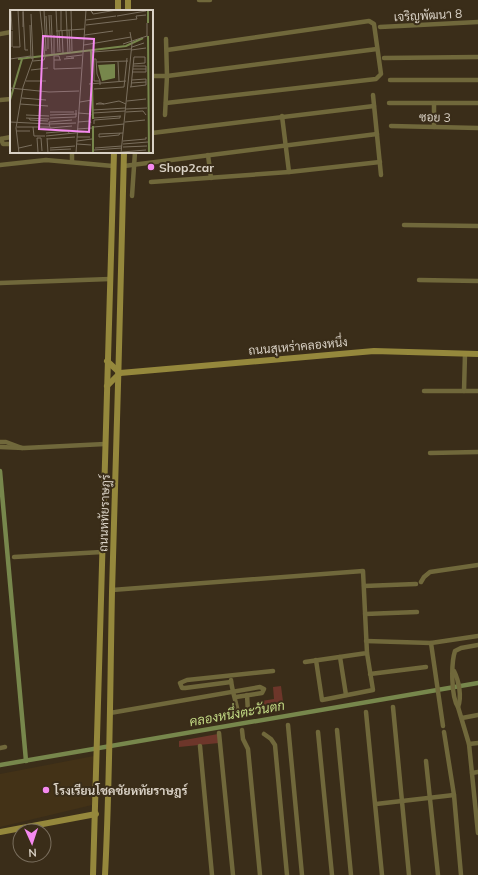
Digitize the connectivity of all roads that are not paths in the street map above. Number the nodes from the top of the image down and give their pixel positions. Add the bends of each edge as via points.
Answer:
1 (199, 0) edge
2 (210, 0) edge
3 (478, 22) edge
4 (380, 27) dead end
5 (10, 32) edge
6 (0, 34) edge
7 (166, 39) dead end
8 (377, 49) junction
9 (167, 50) junction
10 (478, 57) edge
11 (384, 58) dead end
12 (153, 76) edge
13 (167, 76) junction
14 (390, 80) dead end
15 (478, 80) edge
16 (373, 94) dead end
17 (10, 99) edge
18 (0, 100) edge
19 (166, 103) junction
20 (389, 103) dead end
21 (434, 103) junction
22 (478, 103) edge
23 (374, 106) junction
24 (165, 115) dead end
25 (282, 116) junction
26 (391, 126) dead end
27 (434, 127) junction
28 (478, 128) edge
29 (153, 134) edge
30 (377, 134) junction
31 (10, 137) edge
32 (0, 139) edge
33 (10, 144) edge
34 (286, 145) junction
35 (72, 153) edge
36 (114, 153) edge
37 (124, 153) edge
38 (136, 153) edge
39 (208, 155) junction
40 (72, 161) junction
41 (380, 162) junction
42 (135, 164) junction
43 (0, 165) edge
44 (113, 166) junction
45 (124, 166) junction
46 (289, 172) junction
47 (381, 175) dead end
48 (211, 178) junction
49 (151, 182) dead end
50 (132, 196) dead end
51 (404, 225) dead end
52 (478, 226) edge
53 (110, 279) junction
54 (419, 280) dead end
55 (478, 281) edge
56 (0, 283) edge
57 (465, 354) junction
58 (478, 354) edge
59 (107, 361) junction
60 (120, 373) junction
61 (107, 386) junction
62 (424, 391) dead end
63 (464, 391) junction
64 (478, 391) edge
65 (0, 442) edge
66 (6, 444) junction
67 (105, 444) junction
68 (0, 447) edge
69 (478, 452) edge
70 (430, 453) dead end
71 (102, 552) junction
72 (14, 557) dead end
73 (478, 565) edge
74 (421, 582) dead end
75 (416, 584) dead end
76 (364, 586) junction
77 (112, 590) junction
78 (417, 612) dead end
79 (365, 614) junction
80 (478, 636) edge
81 (366, 641) junction
82 (431, 643) junction
83 (478, 645) edge
84 (367, 653) junction
85 (340, 657) junction
86 (316, 660) junction
87 (305, 662) dead end
88 (426, 668) dead end
89 (273, 671) dead end
90 (370, 674) junction
91 (231, 675) junction
92 (455, 678) junction
93 (232, 682) junction
94 (232, 692) junction
95 (246, 695) junction
96 (346, 695) junction
97 (236, 697) junction
98 (393, 707) dead end
99 (458, 707) junction
100 (366, 712) dead end
101 (110, 713) junction
102 (478, 715) edge
103 (462, 718) junction
104 (288, 725) dead end
105 (443, 726) dead end
106 (242, 730) dead end
107 (338, 730) dead end
108 (318, 732) dead end
109 (444, 732) dead end
110 (219, 733) dead end
111 (264, 734) dead end
112 (478, 743) edge
113 (469, 744) junction
114 (200, 746) dead end
115 (426, 761) dead end
116 (478, 772) edge
117 (472, 773) junction
118 (454, 795) junction
119 (430, 799) junction
120 (477, 800) edge
121 (402, 801) junction
122 (376, 804) junction
123 (96, 814) junction
124 (478, 828) edge
125 (0, 832) edge
126 (478, 833) edge
127 (93, 875) edge
128 (105, 875) edge
129 (212, 875) edge
130 (233, 875) edge
131 (260, 875) edge
132 (287, 875) edge
133 (302, 875) edge
134 (332, 875) edge
135 (351, 875) edge
136 (382, 875) edge
137 (409, 875) edge
138 (438, 875) edge
139 (461, 875) edge

1 - 2 street
3 - 4 street, เจริญพัฒนา 8
5 - 6 street
7 - 9 street
8 - 9 street via 374,24 369,21
8 - 13 street
8 - 19 street via 381,74 376,78
9 - 13 street
10 - 11 street
12 - 13 street
13 - 19 street
14 - 15 street
16 - 23 street
17 - 18 street
19 - 24 street
20 - 21 street
21 - 22 street
21 - 27 street
23 - 25 street
23 - 30 street
25 - 29 street
25 - 34 street
26 - 27 street, ซอย 3
27 - 28 street, ซอย 3
30 - 34 street
30 - 41 street
31 - 32 street
32 - 33 street via 3,144
34 - 39 street
34 - 46 street
35 - 40 street
36 - 44 main road, ถนนหทัยราษฎร์
37 - 45 main road, ถนนหทัยราษฎร์
38 - 42 street
39 - 42 street
39 - 48 street
40 - 43 street via 46,160
40 - 44 street
41 - 46 street
41 - 47 street
42 - 45 street
42 - 50 street
44 - 53 main road, ถนนหทัยราษฎร์
45 - 60 main road, ถนนหทัยราษฎร์
46 - 48 street
48 - 49 street
51 - 52 street
53 - 56 street
53 - 59 main road, ถนนหทัยราษฎร์
54 - 55 street
57 - 58 main road, ถนนสุเหร่าคลองหนึ่ง
57 - 60 main road, ถนนสุเหร่าคลองหนึ่ง via 399,350 354,352
57 - 63 street
59 - 60 main road
59 - 61 main road, ถนนหทัยราษฎร์
60 - 61 main road
60 - 77 main road, ถนนหทัยราษฎร์
61 - 67 main road, ถนนหทัยราษฎร์
62 - 63 street
63 - 64 street
65 - 66 street
66 - 67 street via 24,448
66 - 68 street
67 - 71 main road, ถนนหทัยราษฎร์
69 - 70 street
71 - 72 street
71 - 123 main road, ถนนหทัยราษฎร์
73 - 74 street via 430,572
75 - 76 street
76 - 77 street via 363,571
76 - 79 street
77 - 101 main road, ถนนหทัยราษฎร์
78 - 79 street
79 - 81 street
80 - 82 street
81 - 82 street
81 - 84 street
82 - 105 street
83 - 92 street via 457,649 454,654
84 - 85 street
84 - 90 street
85 - 86 street
85 - 96 street
86 - 87 street
86 - 96 street via 322,700
88 - 90 street
89 - 91 street
90 - 96 street via 373,690
91 - 93 street
91 - 93 street via 183,680 180,683 182,688 185,688
92 - 99 street via 455,702
92 - 99 street via 461,701
93 - 94 street
94 - 95 street via 263,687 262,693
94 - 97 street
94 - 101 street
95 - 97 street
95 - 97 street via 246,714 238,713
98 - 121 street
99 - 103 street
100 - 122 street
101 - 128 main road, ถนนหทัยราษฎร์
102 - 103 street
103 - 113 street
104 - 133 street
106 - 131 street via 248,749
107 - 135 street
108 - 134 street
109 - 118 street
110 - 130 street
111 - 132 street via 275,745
112 - 113 street
113 - 117 street
114 - 129 street
115 - 119 street
116 - 117 street
117 - 120 street
118 - 119 street
118 - 139 street
119 - 121 street
119 - 138 street
120 - 124 street
121 - 122 street
121 - 137 street
122 - 136 street
123 - 125 main road
123 - 127 main road, ถนนหทัยราษฎร์
124 - 126 street

